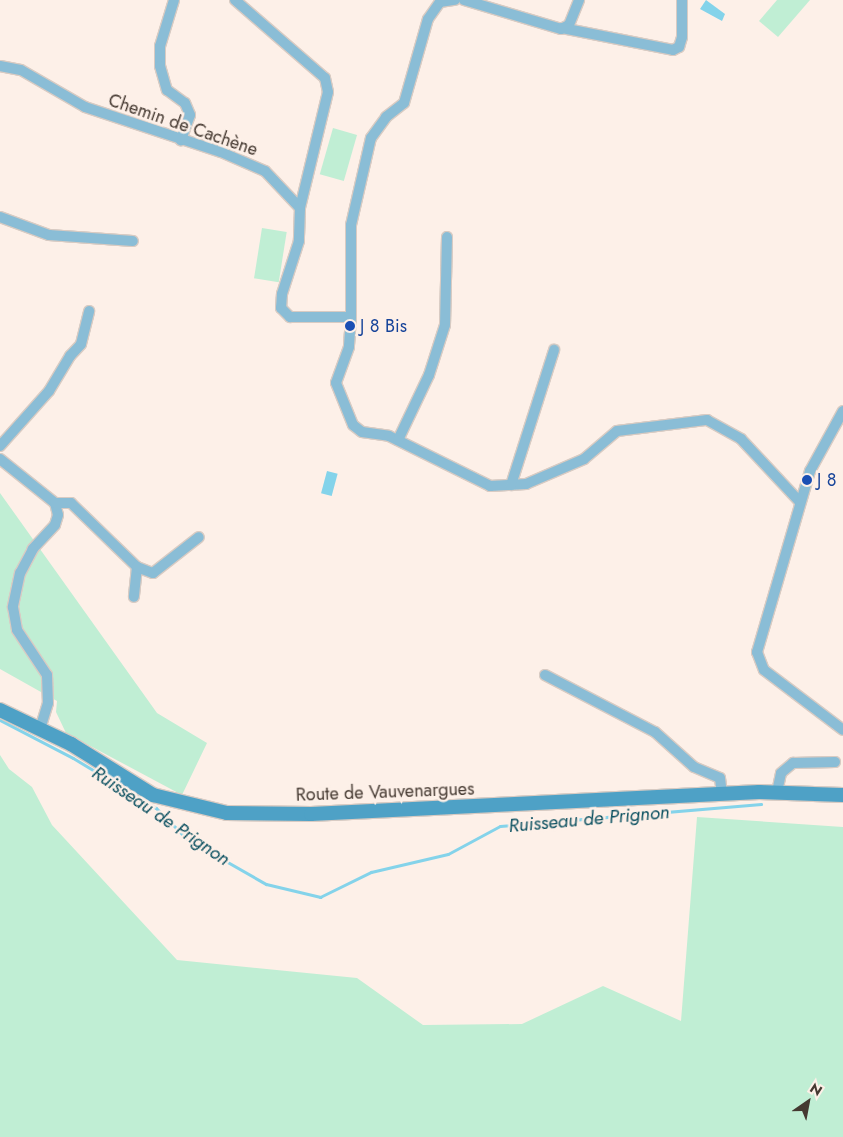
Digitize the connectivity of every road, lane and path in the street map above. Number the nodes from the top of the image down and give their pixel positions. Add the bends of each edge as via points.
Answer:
1 (174, 0) edge
2 (235, 0) edge
3 (455, 0) edge
4 (464, 0) edge
5 (579, 0) edge
6 (682, 0) edge
7 (562, 28) junction
8 (0, 66) edge
9 (181, 140) junction
10 (300, 208) junction
11 (0, 217) edge
12 (448, 237) dead end
13 (133, 241) dead end
14 (89, 311) dead end
15 (350, 316) junction
16 (554, 350) dead end
17 (843, 410) edge
18 (398, 440) junction
19 (0, 446) edge
20 (0, 459) edge
21 (511, 485) junction
22 (55, 502) junction
23 (800, 502) junction
24 (199, 538) dead end
25 (137, 567) junction
26 (134, 597) dead end
27 (544, 675) dead end
28 (0, 710) edge
29 (40, 729) junction
30 (843, 730) edge
31 (835, 762) dead end
32 (843, 785) edge
33 (797, 791) junction
34 (777, 792) junction
35 (722, 794) junction
36 (843, 795) edge

1 - 9 street via 160,46 160,66 166,90 185,103 190,114
2 - 10 street via 325,78 328,92 322,103
3 - 15 street via 440,2 428,19 404,103 386,117 371,138 350,225
4 - 7 street
5 - 7 street via 569,25
6 - 7 street via 682,37 679,47 673,50
8 - 9 street, Chemin de Cachène via 29,74 85,107
9 - 10 street, Chemin de Cachène via 264,171
10 - 15 street via 299,241 282,294 281,308 290,317
11 - 13 street via 49,235
12 - 18 street via 445,325 428,375
14 - 19 street via 82,344 70,356 49,390
15 - 18 street via 349,347 336,383 341,398 353,425 362,432
16 - 21 street
17 - 23 street via 810,471
18 - 21 street via 490,486
20 - 22 street
21 - 23 street via 526,484 584,459 617,431 707,420 741,439
22 - 25 street via 71,503
22 - 29 street via 58,515 55,525 33,549 20,573 13,607 17,630 47,676 49,698
23 - 30 street via 757,652 764,670
24 - 25 street via 153,573
25 - 26 street
27 - 35 street via 655,732 694,767 720,778
28 - 29 main road, Route de Vauvenargues
29 - 35 main road, Route de Vauvenargues via 153,795 226,813 311,814
31 - 34 street via 793,763 781,773
32 - 33 main road, Route de Vauvenargues
33 - 34 main road, Route de Vauvenargues
33 - 36 main road, Route de Vauvenargues
34 - 35 main road, Route de Vauvenargues

